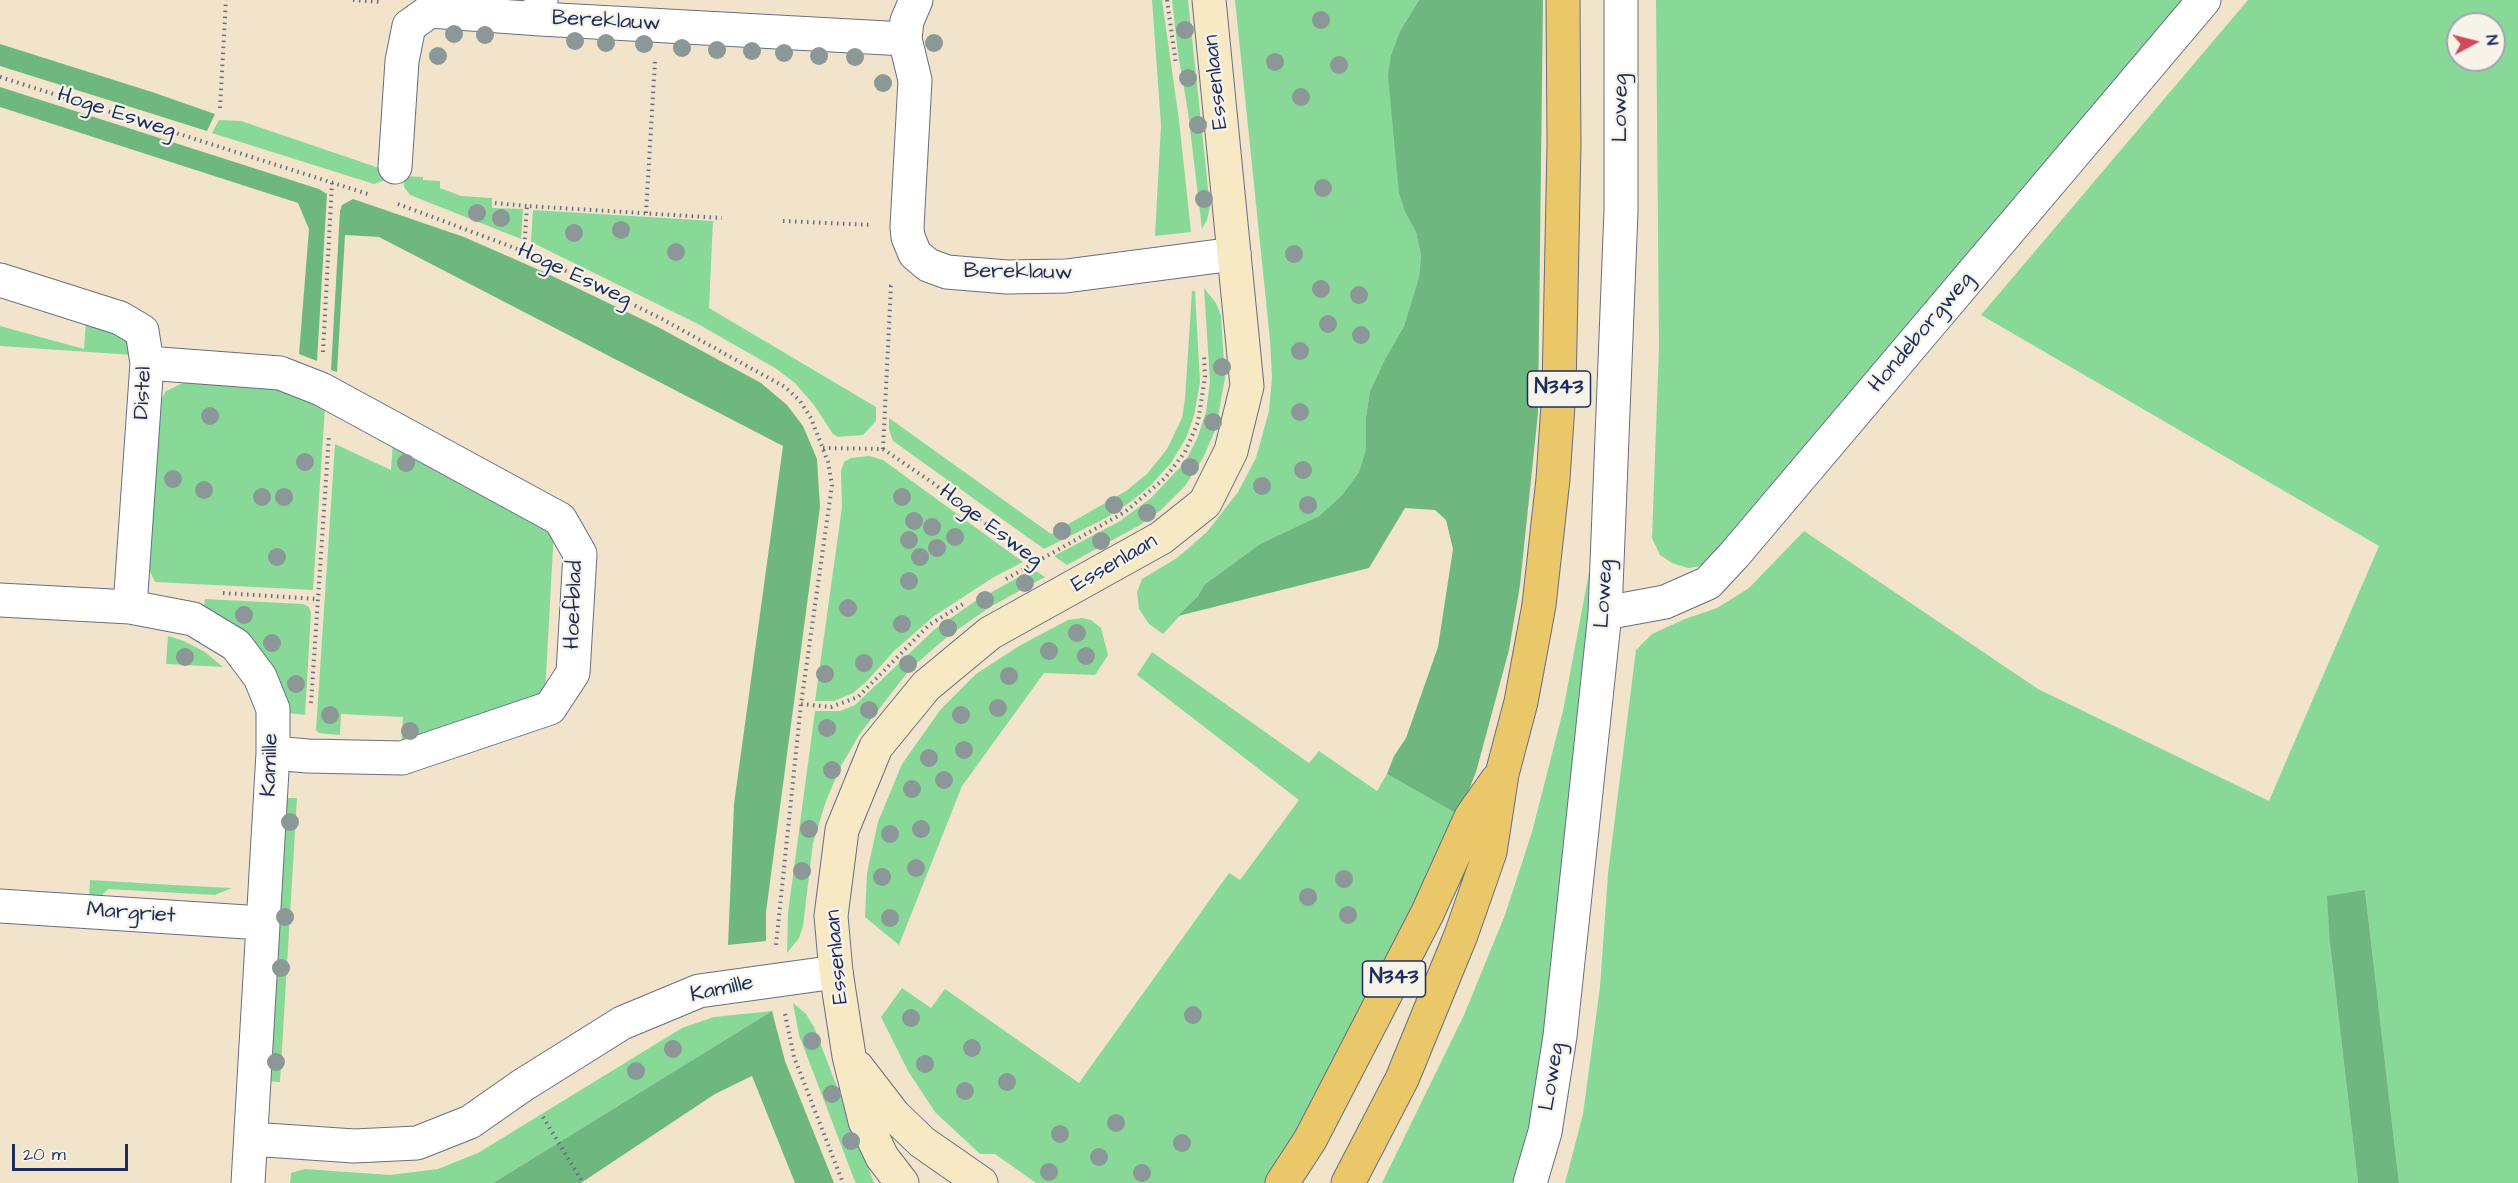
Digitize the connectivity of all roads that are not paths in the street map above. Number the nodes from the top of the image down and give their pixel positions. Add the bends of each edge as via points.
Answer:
1 (916, 0) edge
2 (1209, 0) edge
3 (1563, 0) edge
4 (1621, 0) edge
5 (2204, 0) edge
6 (541, 9) edge
7 (905, 39) junction
8 (395, 167) dead end
9 (1234, 254) junction
10 (0, 280) edge
11 (147, 363) junction
12 (0, 600) edge
13 (129, 607) junction
14 (1605, 613) junction
15 (273, 753) junction
16 (1502, 774) junction
17 (0, 906) edge
18 (262, 923) junction
19 (836, 972) junction
20 (849, 1056) junction
21 (251, 1139) junction
22 (248, 1183) edge
23 (902, 1183) edge
24 (981, 1183) edge
25 (1282, 1183) edge
26 (1348, 1183) edge
27 (1530, 1183) edge

1 - 7 street
2 - 9 street, Essenlaan
3 - 16 main road, N343 via 1564,180 1553,479 1539,605 1521,702
4 - 14 street, Loweg via 1621,211
5 - 14 street, Hondeborgweg via 1708,583 1665,602
6 - 7 street, Bereklauw via 658,25
6 - 8 street via 430,10 409,26 402,61
7 - 9 street, Bereklauw via 915,80 911,241 928,265 947,272 1006,278 1066,276
9 - 19 street, Essenlaan via 1247,386 1231,451 1204,503 1161,538 990,633 926,687 876,747 842,830 831,916
10 - 11 street, Distel via 120,318 142,331
11 - 13 street, Distel
11 - 15 street, Hoefblad via 280,373 321,389 560,519 579,554 573,673 550,708 402,758
12 - 13 street, Kamille
13 - 15 street, Kamille via 193,619 236,645 260,677 273,709
14 - 27 street, Loweg via 1560,1036 1545,1132
15 - 18 street, Kamille
16 - 25 main road, N343 via 1471,817 1422,924 1310,1140
16 - 26 main road, N343 via 1490,852 1461,935 1402,1079
17 - 18 street, Margriet
18 - 21 street, Kamille
19 - 20 street, Essenlaan
19 - 21 street, Kamille via 688,995 622,1023 470,1122 417,1143 354,1146
20 - 23 street, Essenlaan via 865,1121 882,1157
20 - 24 street, Essenlaan via 894,1115 922,1142
21 - 22 street, Kamille

